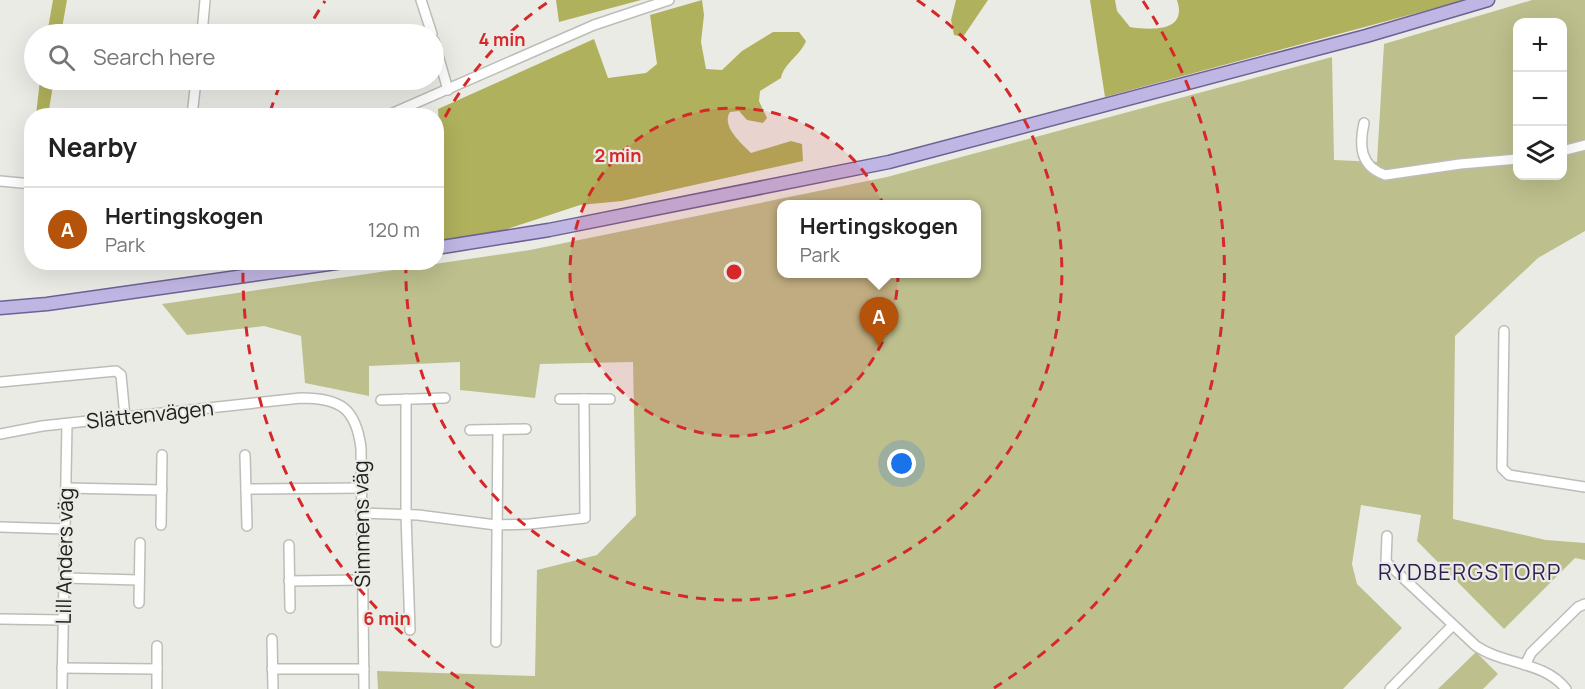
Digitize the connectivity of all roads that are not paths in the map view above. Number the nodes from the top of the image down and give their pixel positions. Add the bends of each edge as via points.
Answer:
1 (205, 0) edge
2 (421, 0) edge
3 (669, 0) edge
4 (1488, 0) edge
5 (203, 24) edge
6 (429, 24) edge
7 (444, 76) edge
8 (195, 90) edge
9 (448, 90) junction
10 (193, 108) edge
11 (406, 108) edge
12 (1364, 123) dead end
13 (1585, 145) edge
14 (1567, 150) edge
15 (1513, 159) edge
16 (0, 181) edge
17 (24, 183) edge
18 (444, 247) edge
19 (288, 270) edge
20 (0, 308) edge
21 (1504, 331) dead end
22 (0, 382) edge
23 (301, 398) joint
24 (445, 398) dead end
25 (406, 399) junction
26 (560, 399) dead end
27 (584, 399) junction
28 (610, 399) dead end
29 (381, 400) dead end
30 (125, 417) junction
31 (67, 424) junction
32 (526, 429) dead end
33 (470, 430) dead end
34 (498, 430) junction
35 (0, 434) edge
36 (162, 455) dead end
37 (244, 455) dead end
38 (1585, 487) edge
39 (66, 488) junction
40 (363, 488) junction
41 (246, 489) junction
42 (162, 490) junction
43 (362, 513) junction
44 (406, 515) junction
45 (161, 525) dead end
46 (496, 525) junction
47 (246, 526) dead end
48 (0, 527) edge
49 (65, 529) junction
50 (1387, 536) dead end
51 (140, 543) dead end
52 (289, 545) dead end
53 (64, 578) junction
54 (139, 580) junction
55 (289, 580) junction
56 (362, 580) junction
57 (139, 603) dead end
58 (1585, 604) edge
59 (290, 608) dead end
60 (0, 619) edge
61 (63, 620) junction
62 (1453, 625) junction
63 (410, 630) dead end
64 (272, 639) dead end
65 (496, 642) dead end
66 (157, 646) dead end
67 (1525, 665) junction
68 (62, 668) junction
69 (157, 669) junction
70 (272, 669) junction
71 (364, 669) junction
72 (62, 689) edge
73 (157, 689) edge
74 (273, 689) edge
75 (364, 689) edge
76 (1390, 689) edge
77 (1566, 689) edge

1 - 5 street
2 - 6 street
3 - 9 street via 594,25
4 - 18 main road via 889,162 549,230
7 - 9 street
8 - 10 street
9 - 11 street
12 - 15 street via 1360,142 1364,158 1375,171 1385,175
13 - 14 street
16 - 17 street
19 - 20 main road
21 - 38 street via 1502,468 1509,475
22 - 30 street via 116,371 121,375
23 - 30 street, Slättenvägen
23 - 40 street, Simmens väg via 333,401 353,418 358,431
24 - 25 street
25 - 29 street
25 - 44 street
26 - 27 street
27 - 28 street
27 - 46 street via 585,518
30 - 31 street, Slättenvägen
31 - 35 street, Slättenvägen
31 - 39 street, Lill Anders väg
32 - 34 street
33 - 34 street
34 - 46 street
36 - 42 street
37 - 41 street
39 - 42 street
39 - 49 street, Lill Anders väg
40 - 41 street
40 - 43 street, Simmens väg
41 - 47 street
42 - 45 street
43 - 44 street
43 - 56 street, Simmens väg
44 - 46 street
44 - 63 street
46 - 65 street
48 - 49 street
49 - 53 street, Lill Anders väg
50 - 62 street via 1386,562
51 - 54 street
52 - 55 street
53 - 54 street
53 - 61 street, Lill Anders väg
54 - 57 street
55 - 56 street
55 - 59 street
56 - 71 street, Simmens väg
58 - 67 street via 1531,653
60 - 61 street
61 - 68 street, Lill Anders väg
62 - 67 street via 1483,651
62 - 76 street
64 - 70 street
66 - 69 street
67 - 77 street via 1550,674
68 - 69 street
68 - 72 street, Lill Anders väg
69 - 73 street
70 - 71 street
70 - 74 street
71 - 75 street, Simmens väg

